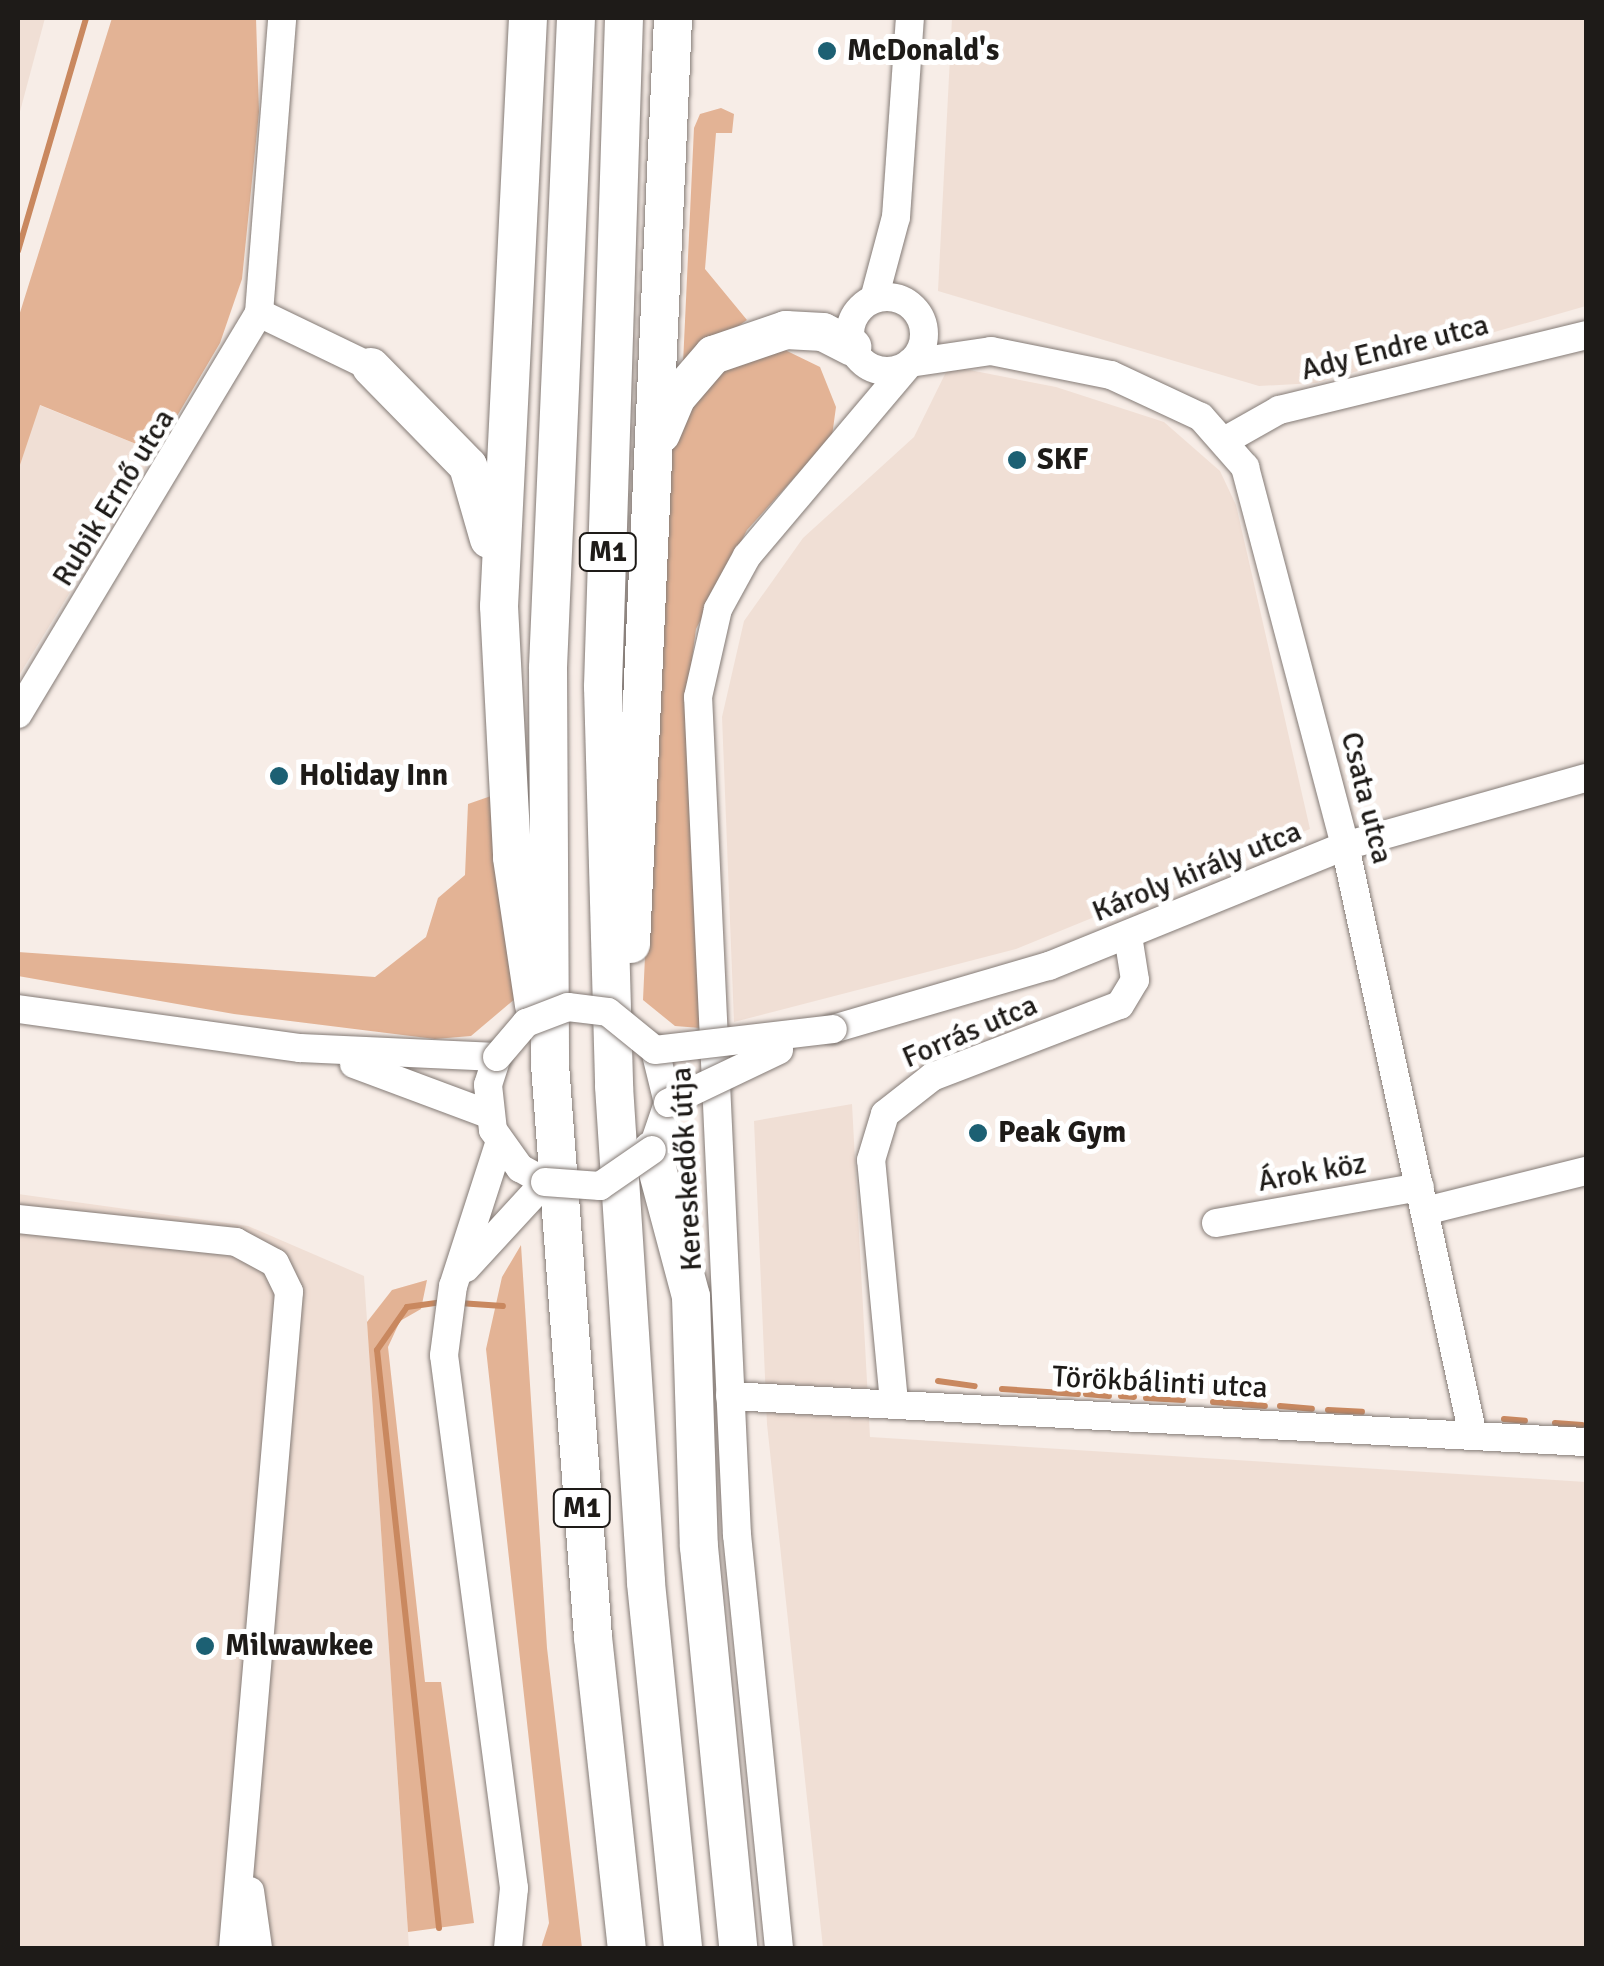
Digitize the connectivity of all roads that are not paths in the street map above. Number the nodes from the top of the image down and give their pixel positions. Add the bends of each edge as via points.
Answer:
1 (282, 18) edge
2 (528, 18) edge
3 (576, 18) edge
4 (624, 18) edge
5 (673, 18) edge
6 (910, 18) edge
7 (896, 217) junction
8 (874, 299) junction
9 (259, 312) junction
10 (915, 312) junction
11 (1586, 335) edge
12 (991, 351) junction
13 (855, 352) junction
14 (910, 364) junction
15 (371, 367) joint
16 (854, 435) junction
17 (1226, 440) junction
18 (652, 454) junction
19 (500, 606) junction
20 (18, 714) edge
21 (1586, 778) edge
22 (1345, 846) junction
23 (1128, 936) junction
24 (18, 996) edge
25 (18, 1009) edge
26 (60, 1010) junction
27 (832, 1029) junction
28 (300, 1048) junction
29 (654, 1050) junction
30 (497, 1056) junction
31 (550, 1065) junction
32 (614, 1086) junction
33 (668, 1103) junction
34 (488, 1114) junction
35 (500, 1144) junction
36 (652, 1150) junction
37 (1586, 1171) edge
38 (545, 1182) junction
39 (1423, 1199) junction
40 (18, 1219) edge
41 (1216, 1223) dead end
42 (454, 1286) junction
43 (730, 1396) junction
44 (894, 1402) junction
45 (1472, 1431) junction
46 (1586, 1442) edge
47 (244, 1851) junction
48 (233, 1948) edge
49 (258, 1948) edge
50 (508, 1948) edge
51 (627, 1948) edge
52 (683, 1948) edge
53 (738, 1948) edge
54 (778, 1948) edge

1 - 9 street, Rubik Ernő utca
2 - 19 highway
3 - 31 highway, M1 via 548,668
4 - 32 highway, M1 via 604,687
5 - 18 highway
6 - 7 street
7 - 8 street
7 - 10 street
8 - 10 street
8 - 13 street via 856,314
9 - 15 street
9 - 20 street, Rubik Ernő utca
10 - 12 street, Csata utca
10 - 14 street via 923,344
11 - 17 street, Ady Endre utca via 1279,410
12 - 14 street, Csata utca
12 - 17 street, Csata utca via 1144,386
13 - 14 street via 877,370
13 - 16 street via 864,392
13 - 18 highway via 823,332 786,330 713,355 676,398
14 - 16 street, Kereskedők útja
15 - 19 highway via 468,466 483,500
16 - 43 street, Kereskedők útja via 747,556 702,660
17 - 22 street, Csata utca via 1262,507
18 - 32 highway via 640,838
19 - 31 highway via 512,858 525,973
21 - 22 street, Károly király utca
22 - 23 street, Károly király utca
22 - 39 street, Csata utca
23 - 27 street, Károly király utca via 968,993
23 - 44 street, Forrás utca via 1135,980 1120,1005 932,1077 885,1114 871,1160
24 - 26 street
25 - 26 street
26 - 28 street
27 - 29 street, bridge
27 - 33 street, bridge
28 - 30 street
28 - 34 street
29 - 30 street, bridge via 608,1012 568,1007 526,1023
29 - 33 street
30 - 34 street
31 - 51 highway, M1 via 591,1618
32 - 52 highway, M1 via 646,1583
33 - 36 street
34 - 35 street
35 - 38 street
35 - 42 street
36 - 38 street, bridge via 600,1186
36 - 53 highway via 691,1297 699,1547
37 - 39 street, Árok köz
38 - 42 street
39 - 41 street, Árok köz
39 - 45 street, Csata utca
40 - 47 street via 236,1242 283,1276 292,1317
42 - 50 street via 446,1396 514,1888
43 - 44 street, Törökbálinti utca
43 - 54 street, Kereskedők útja
44 - 45 street, Törökbálinti utca
45 - 46 street, Törökbálinti utca
47 - 48 street
47 - 49 street

